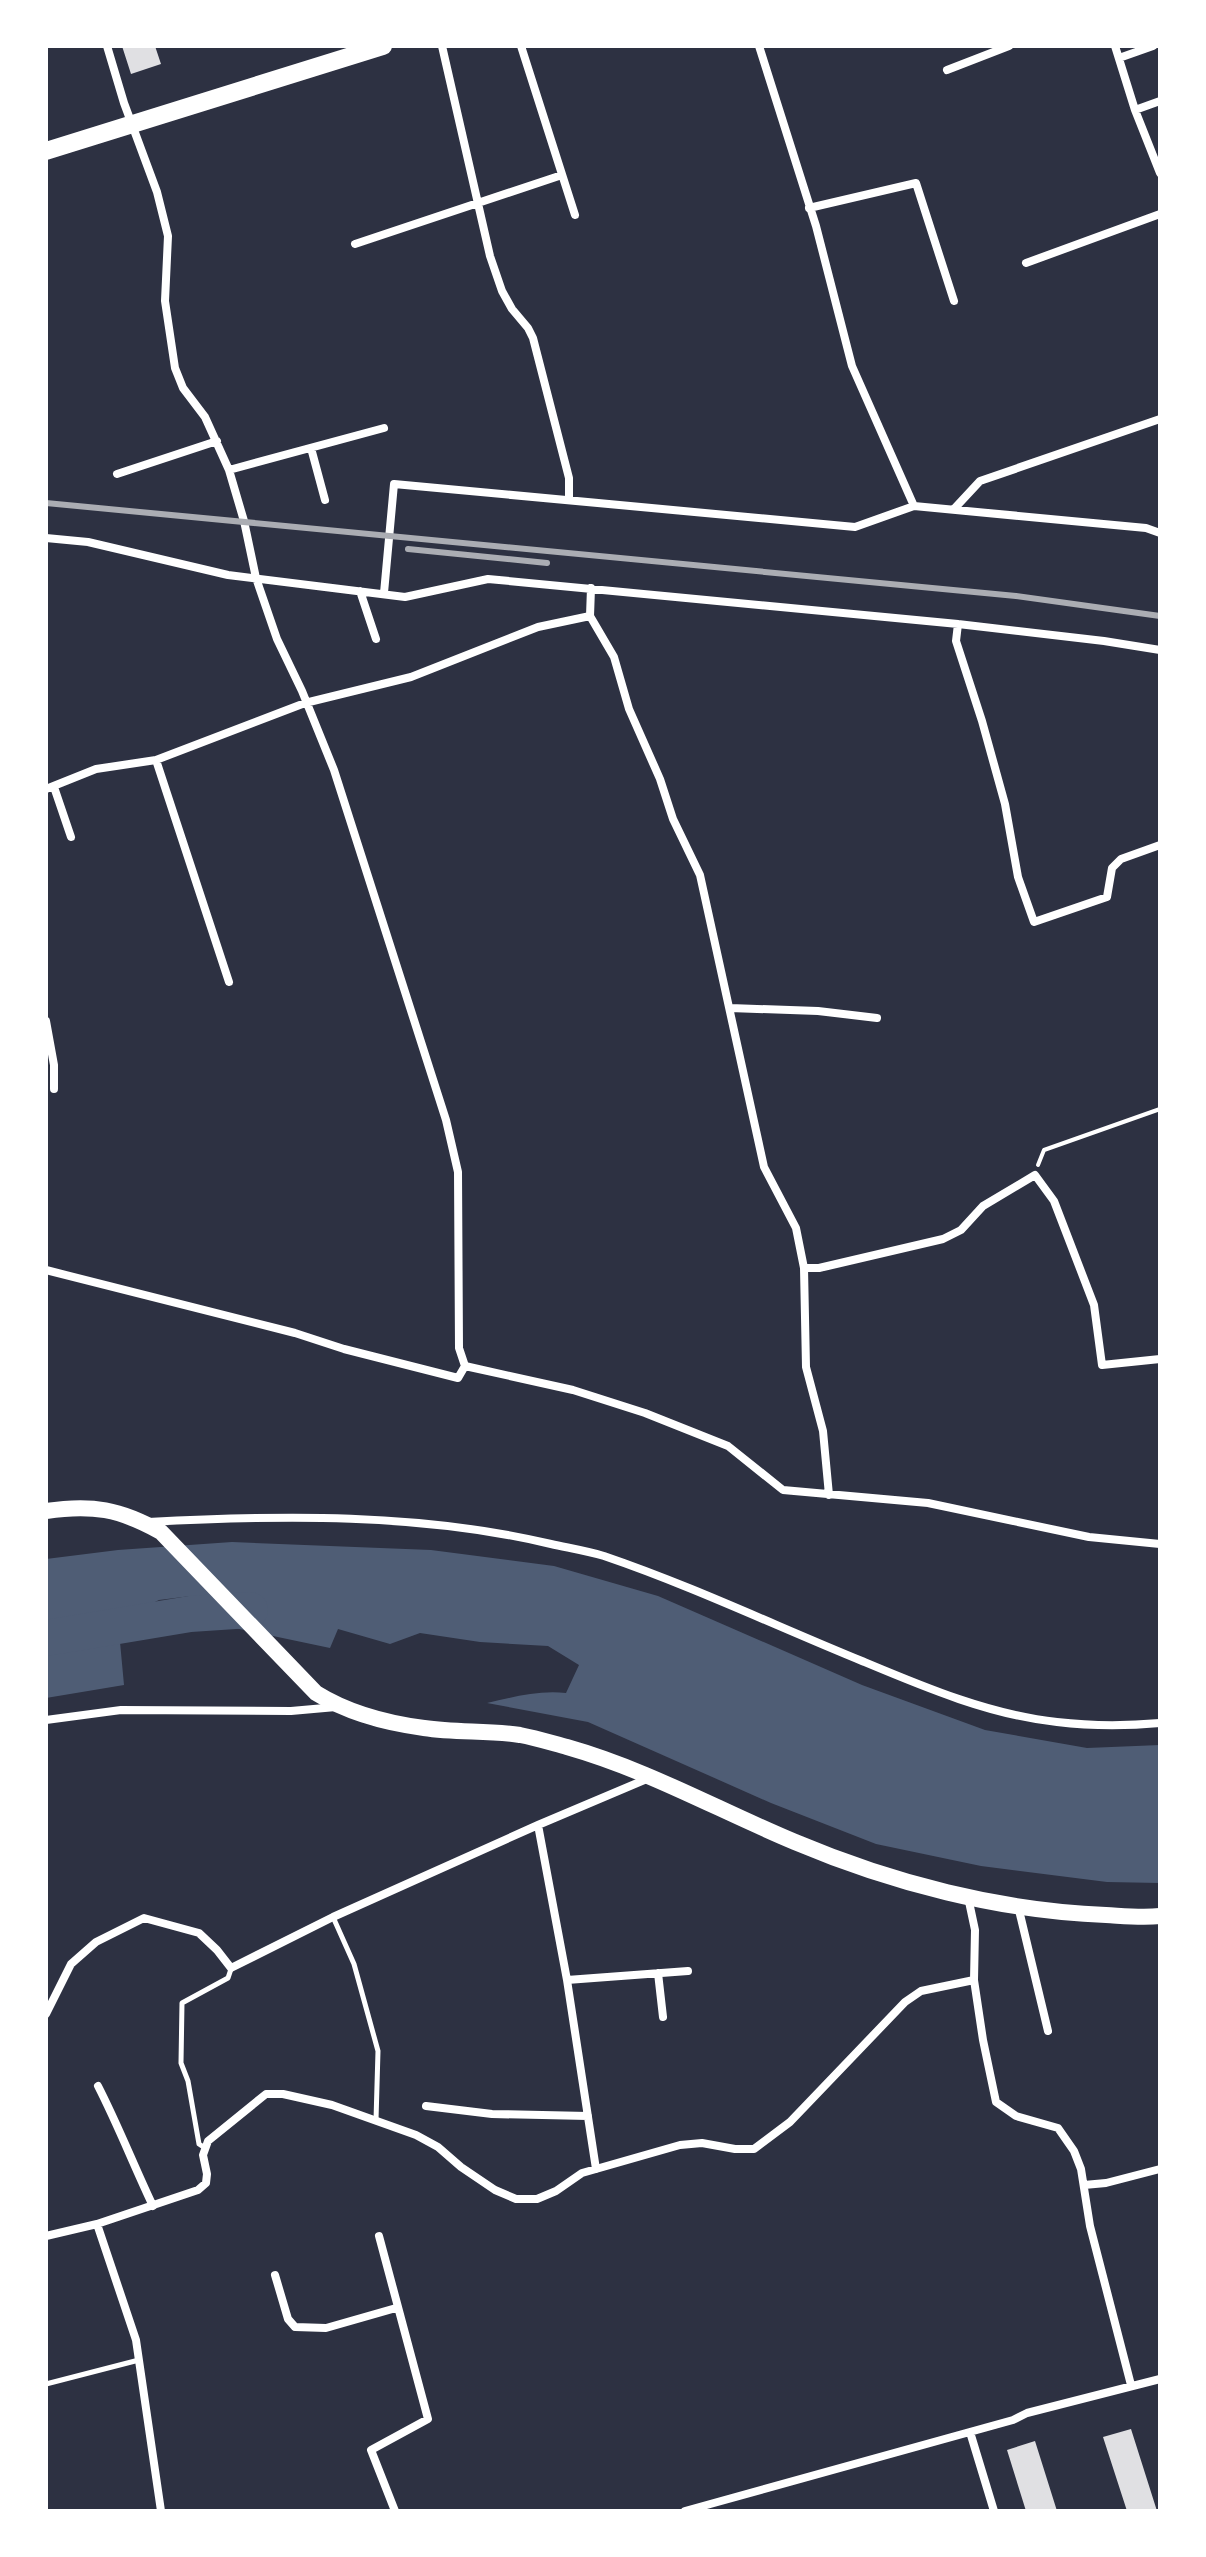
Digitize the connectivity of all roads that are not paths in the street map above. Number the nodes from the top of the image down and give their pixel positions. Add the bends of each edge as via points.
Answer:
1 (107, 46) edge
2 (383, 46) edge
3 (442, 46) edge
4 (521, 46) edge
5 (759, 46) edge
6 (1009, 46) edge
7 (1115, 46) edge
8 (1153, 46) edge
9 (1119, 58) junction
10 (947, 70) dead end
11 (1160, 101) edge
12 (1135, 110) junction
13 (131, 125) junction
14 (46, 151) edge
15 (1160, 173) edge
16 (562, 175) junction
17 (477, 205) junction
18 (809, 208) junction
19 (1160, 214) edge
20 (575, 215) dead end
21 (355, 244) dead end
22 (1026, 263) dead end
23 (954, 301) dead end
24 (1160, 419) edge
25 (384, 428) dead end
26 (217, 441) junction
27 (311, 448) junction
28 (229, 470) junction
29 (117, 474) dead end
30 (569, 499) junction
31 (325, 500) dead end
32 (914, 506) junction
33 (954, 509) junction
34 (1160, 533) edge
35 (46, 538) edge
36 (256, 578) junction
37 (591, 588) junction
38 (360, 591) junction
39 (384, 593) junction
40 (590, 616) junction
41 (958, 624) junction
42 (376, 639) dead end
43 (1160, 650) edge
44 (305, 703) junction
45 (156, 760) junction
46 (50, 788) edge
47 (71, 837) dead end
48 (1160, 845) edge
49 (229, 982) dead end
50 (730, 1008) junction
51 (877, 1018) dead end
52 (46, 1021) edge
53 (54, 1089) dead end
54 (804, 1268) junction
55 (46, 1270) edge
56 (1160, 1359) edge
57 (465, 1366) junction
58 (829, 1495) junction
59 (46, 1511) edge
60 (143, 1522) junction
61 (1160, 1544) edge
62 (338, 1707) junction
63 (46, 1720) edge
64 (1160, 1723) edge
65 (654, 1776) junction
66 (538, 1825) junction
67 (968, 1897) junction
68 (1018, 1905) junction
69 (1160, 1916) edge
70 (333, 1917) junction
71 (231, 1968) junction
72 (688, 1971) dead end
73 (658, 1973) junction
74 (567, 1980) junction
75 (974, 1980) junction
76 (46, 2014) edge
77 (663, 2017) dead end
78 (1048, 2031) dead end
79 (98, 2086) dead end
80 (426, 2106) dead end
81 (588, 2116) junction
82 (376, 2120) junction
83 (205, 2148) junction
84 (596, 2169) junction
85 (1160, 2169) edge
86 (1084, 2185) junction
87 (153, 2206) junction
88 (97, 2224) junction
89 (46, 2236) edge
90 (379, 2236) dead end
91 (275, 2275) dead end
92 (396, 2308) junction
93 (140, 2360) junction
94 (1160, 2379) edge
95 (46, 2384) edge
96 (1131, 2385) junction
97 (970, 2432) junction
98 (161, 2511) edge
99 (395, 2511) edge
100 (685, 2511) edge
101 (994, 2511) edge

1 - 13 street
2 - 13 main road
3 - 17 street
4 - 16 street
5 - 18 street
6 - 10 street
7 - 9 street
8 - 9 street
9 - 12 street
11 - 12 street
12 - 15 street
13 - 14 main road
13 - 26 street via 168,236 165,301 175,368
16 - 17 street
16 - 20 street
17 - 21 street
17 - 30 street via 502,291 533,338 569,478
18 - 23 street via 916,183
18 - 32 street via 852,366
19 - 22 street
24 - 33 street via 980,481
25 - 27 street
26 - 28 street
26 - 29 street
27 - 28 street
27 - 31 street
28 - 36 street
30 - 32 street via 855,527
30 - 39 street via 394,484
32 - 33 street
33 - 34 street
35 - 36 street
36 - 38 street
36 - 44 street
37 - 39 street via 488,579 405,597
37 - 40 street
37 - 41 street
38 - 39 street
38 - 42 street
40 - 44 street via 538,627 411,677
40 - 50 street via 614,657 629,709 700,875
41 - 43 street
41 - 48 street via 956,641 1034,922 1107,897 1112,868 1121,859
44 - 45 street
44 - 57 street via 334,770 446,1120 458,1172 459,1348
45 - 46 street via 96,769
45 - 49 street
46 - 47 street
50 - 51 street
50 - 54 street via 764,1167 796,1228
52 - 53 street
54 - 56 street via 943,1239 961,1230 983,1206 1035,1175 1054,1201 1090,1292 1102,1365
54 - 58 street via 806,1367 823,1431
55 - 57 street via 458,1378
57 - 58 street via 573,1390 645,1413 728,1446 783,1490
58 - 61 street via 928,1503 1089,1537
59 - 60 main road via 94,1507
60 - 62 main road via 161,1532 316,1693
60 - 64 street via 425,1522 516,1535 601,1555 924,1687 990,1708 1056,1722
62 - 63 street via 121,1710
62 - 65 main road via 426,1729 522,1735
65 - 66 street
65 - 67 main road via 797,1843 878,1873
66 - 70 street
66 - 74 street
67 - 68 main road
67 - 75 street via 975,1930
68 - 69 main road
68 - 78 street
70 - 71 street
70 - 82 lane via 354,1964 378,2051
71 - 76 street via 199,1933 144,1918 96,1942 71,1964
71 - 83 lane via 228,1978 182,2003 181,2063 199,2144
72 - 73 street
73 - 74 street
73 - 77 street
74 - 81 street
75 - 84 street via 921,1991 905,2002 790,2122 754,2149 680,2145
75 - 86 street via 996,2102 1016,2116 1058,2128 1074,2151
79 - 87 street
80 - 81 street
81 - 84 street
82 - 83 street via 332,2105 266,2094
82 - 84 street via 438,2147 495,2190 516,2199 537,2199
83 - 87 street via 206,2183
85 - 86 street
86 - 96 street
87 - 88 street
88 - 89 street
88 - 93 street
90 - 92 street
91 - 92 street via 295,2327 326,2328
92 - 99 street via 428,2419 371,2450
93 - 95 lane
93 - 98 street
94 - 96 street
96 - 97 street
97 - 100 street
97 - 101 street

